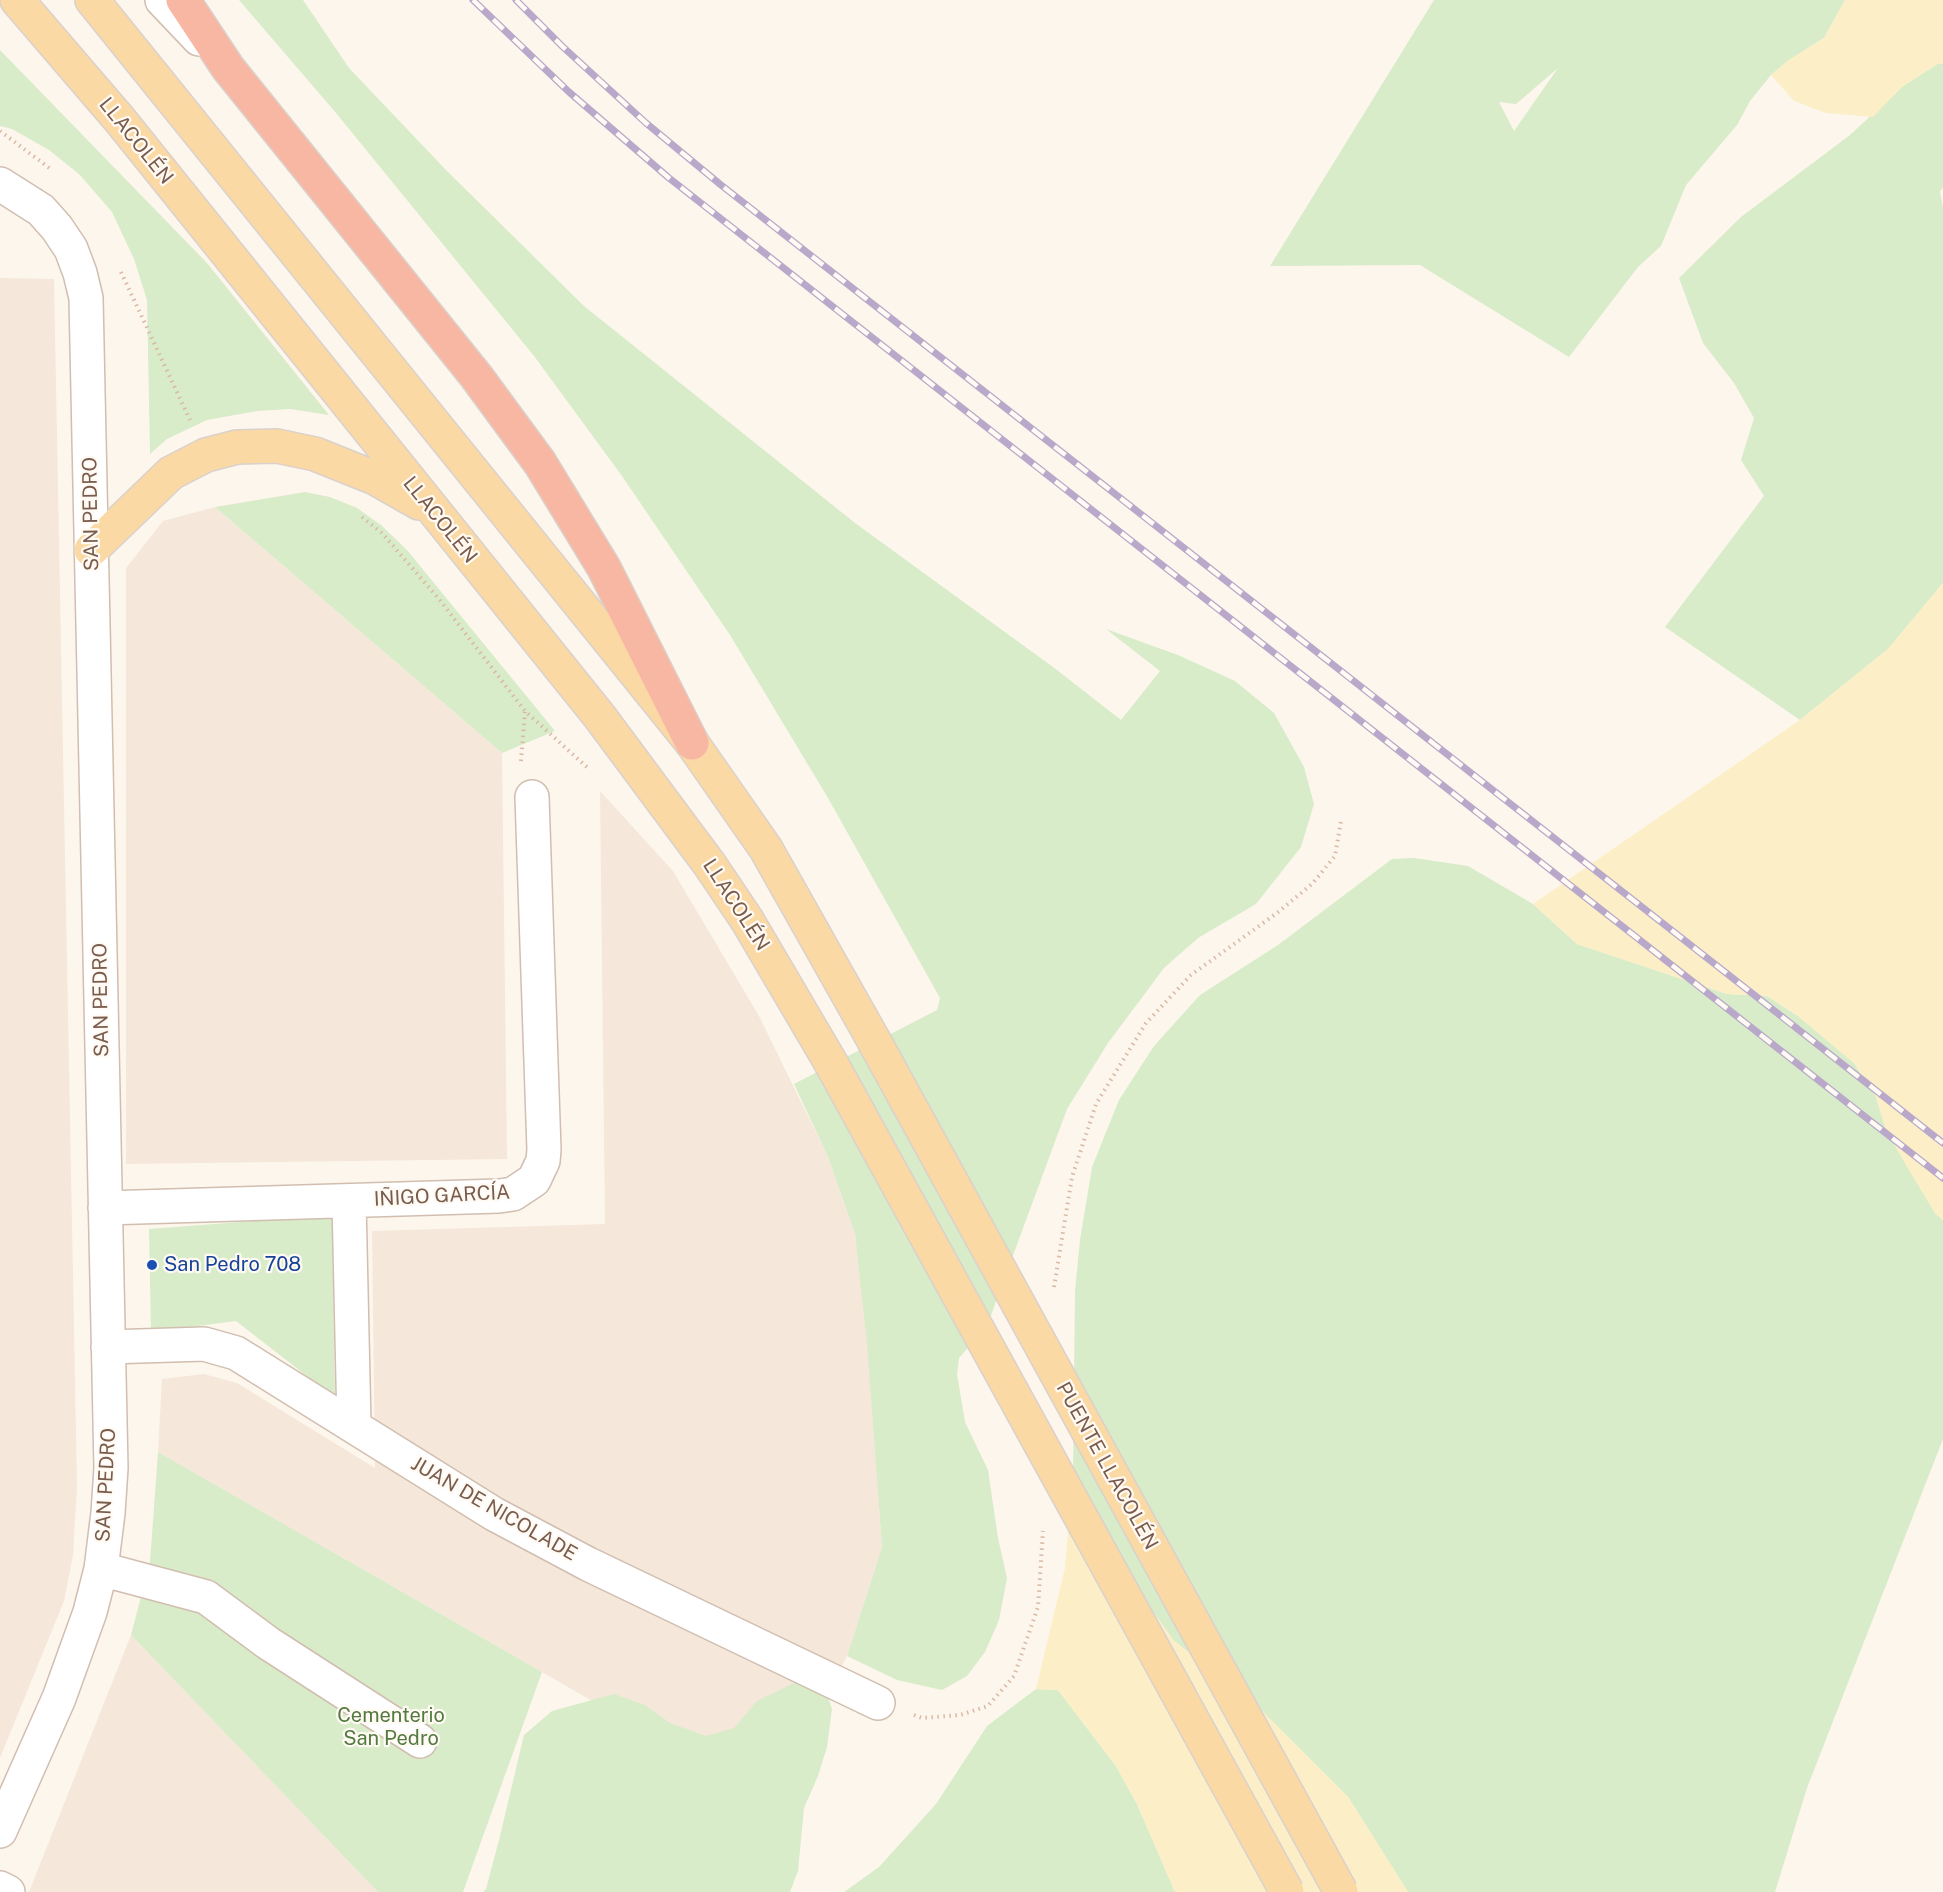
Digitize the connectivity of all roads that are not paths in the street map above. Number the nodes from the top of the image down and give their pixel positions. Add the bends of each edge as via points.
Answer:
1 (17, 0) edge
2 (92, 0) edge
3 (162, 0) edge
4 (183, 0) edge
5 (228, 68) junction
6 (0, 184) edge
7 (434, 512) junction
8 (91, 550) junction
9 (692, 743) junction
10 (532, 797) road end
11 (350, 1201) junction
12 (105, 1208) junction
13 (108, 1347) junction
14 (354, 1425) junction
15 (100, 1569) junction
16 (878, 1703) road end
17 (420, 1741) dead end
18 (0, 1831) edge
19 (0, 1888) edge
20 (8, 1892) edge
21 (1287, 1892) edge
22 (1341, 1892) edge

1 - 7 main road, LLACOLÉN via 120,120
2 - 9 main road
3 - 5 street
4 - 5 highway
5 - 9 highway via 476,376 540,463 604,568
6 - 8 street, SAN PEDRO via 41,210 71,249 80,273 86,298
7 - 8 main road via 375,478 315,454 277,446 237,447 207,455 171,473
7 - 21 main road, LLACOLÉN, bridge via 600,717 710,865 791,991
8 - 12 street, SAN PEDRO
9 - 22 main road, PUENTE LLACOLÉN, bridge via 766,849
10 - 11 street, IÑIGO GARCÍA via 544,1150 539,1171 524,1189 513,1194
11 - 12 street, IÑIGO GARCÍA
11 - 14 street
12 - 13 street, SAN PEDRO
13 - 14 street, JUAN DE NICOLADE via 184,1343 224,1348
13 - 15 street, SAN PEDRO via 111,1468
14 - 16 street, JUAN DE NICOLADE via 494,1514 588,1564
15 - 17 street via 206,1598
15 - 18 street, SAN PEDRO via 90,1612 59,1698
19 - 20 street

